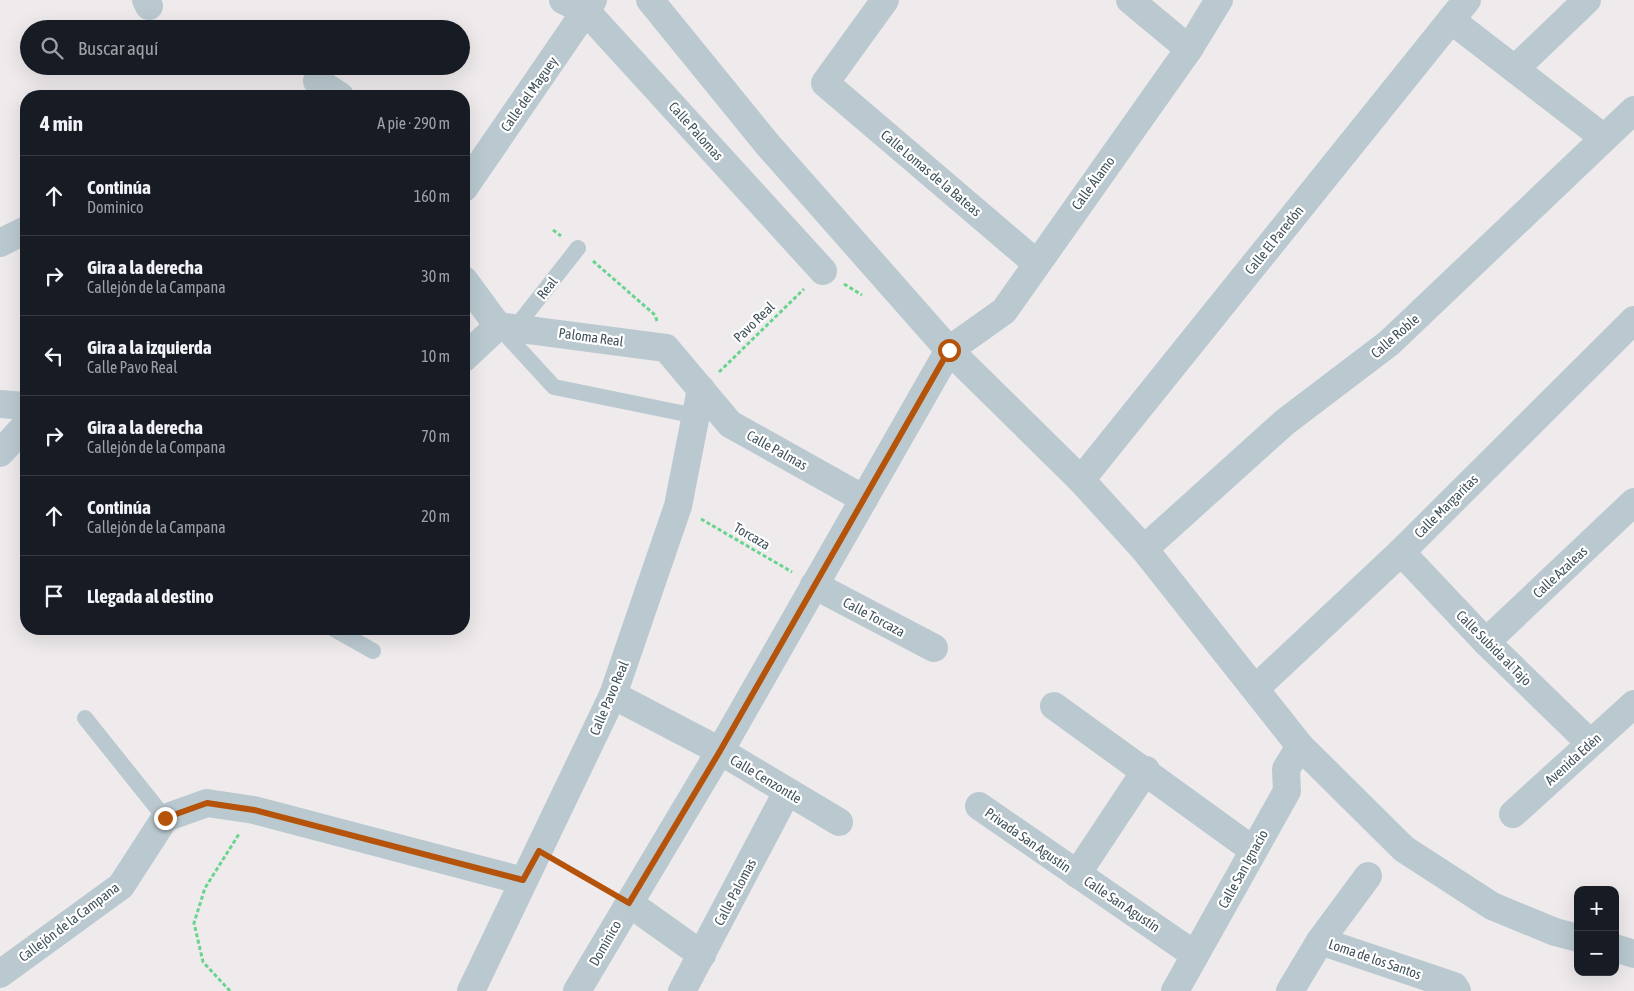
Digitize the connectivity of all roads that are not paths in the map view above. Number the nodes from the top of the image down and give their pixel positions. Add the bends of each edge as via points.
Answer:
1 (650, 0) edge
2 (885, 0) edge
3 (1130, 0) edge
4 (1219, 0) edge
5 (1587, 0) edge
6 (581, 4) edge
7 (1459, 10) edge
8 (1189, 48) junction
9 (1514, 69) junction
10 (317, 81) dead end
11 (331, 90) edge
12 (1634, 110) edge
13 (1604, 138) junction
14 (470, 179) edge
15 (20, 233) edge
16 (0, 243) edge
17 (578, 248) road end
18 (1036, 263) junction
19 (823, 271) road end
20 (470, 287) edge
21 (1634, 320) edge
22 (507, 327) junction
23 (949, 350) junction
24 (470, 354) edge
25 (701, 389) junction
26 (0, 404) edge
27 (20, 406) edge
28 (696, 416) junction
29 (20, 431) edge
30 (0, 453) edge
31 (1081, 480) junction
32 (864, 499) junction
33 (1634, 502) edge
34 (1144, 549) junction
35 (1401, 552) junction
36 (814, 585) junction
37 (345, 635) edge
38 (1486, 642) junction
39 (934, 648) dead end
40 (373, 651) dead end
41 (1255, 689) junction
42 (613, 695) junction
43 (1634, 704) edge
44 (1054, 706) dead end
45 (85, 718) dead end
46 (1590, 743) junction
47 (1300, 746) junction
48 (720, 751) junction
49 (1146, 770) junction
50 (787, 792) junction
51 (979, 806) dead end
52 (1513, 814) dead end
53 (165, 818) junction
54 (839, 822) dead end
55 (1254, 850) junction
56 (1077, 874) junction
57 (1368, 876) dead end
58 (523, 880) junction
59 (629, 903) junction
60 (1574, 937) edge
61 (1320, 941) junction
62 (1619, 949) edge
63 (1634, 954) edge
64 (702, 955) junction
65 (1195, 955) junction
66 (0, 974) edge
67 (471, 991) edge
68 (577, 991) edge
69 (682, 991) edge
70 (1175, 991) edge
71 (1290, 991) edge
72 (1457, 991) edge

1 - 23 street via 768,145
2 - 18 street, Calle Lomas de la Bateas via 825,83
3 - 8 street
4 - 8 street, Calle Álamo
5 - 9 street
6 - 14 street, Calle del Maguey
6 - 19 street, Calle Palomas
7 - 9 street
7 - 31 street, Calle El Paredón
8 - 18 street, Calle Álamo
9 - 13 street
10 - 11 street
12 - 13 street, Calle Roble
13 - 34 street, Calle Roble via 1389,343 1285,422
15 - 16 street
17 - 22 lane, Real
18 - 23 street, Calle Álamo via 1004,311
20 - 22 street
21 - 35 street, Calle Margaritas
22 - 24 street
22 - 25 street, Paloma Real via 666,348
22 - 28 lane via 554,387
23 - 31 street
23 - 32 street, Dominico
25 - 28 street, Calle Pavo Real
25 - 32 street, Calle Palmas via 730,424
26 - 27 street
28 - 42 street, Calle Pavo Real via 678,506
29 - 30 street
31 - 34 street
32 - 36 street, Dominico
33 - 38 street, Calle Azaleas
34 - 41 street
35 - 38 street, Calle Subida al Tajo
35 - 41 street, Calle Margaritas
36 - 39 street, Calle Torcaza
36 - 48 street, Dominico
37 - 40 lane
38 - 46 street, Calle Subida al Tajo
41 - 47 street
42 - 48 street, Calle Cenzontle
42 - 58 street, Calle Pavo Real
43 - 46 street, Avenida Edén
44 - 49 street
45 - 53 lane
46 - 52 street, Avenida Edén
47 - 55 street, Calle San Ignacio via 1286,769 1287,791
47 - 60 street via 1404,849 1492,906
48 - 50 street, Calle Cenzontle
48 - 59 street, Dominico
49 - 55 street
49 - 56 street, Calle San Agustín
50 - 54 street, Calle Cenzontle
50 - 64 street, Calle Palomas
51 - 56 street, Privada San Agustín
53 - 58 street via 207,803 254,810
53 - 66 street, Callejón de la Campana via 121,886
55 - 65 street, Calle San Ignacio
56 - 65 street, Calle San Agustín
57 - 61 street
58 - 67 street, Calle Pavo Real
59 - 64 street
59 - 68 street, Dominico
61 - 71 street
61 - 72 street, Loma de los Santos via 1454,986
62 - 63 street
64 - 69 street, Calle Palomas
65 - 70 street, Calle San Ignacio

